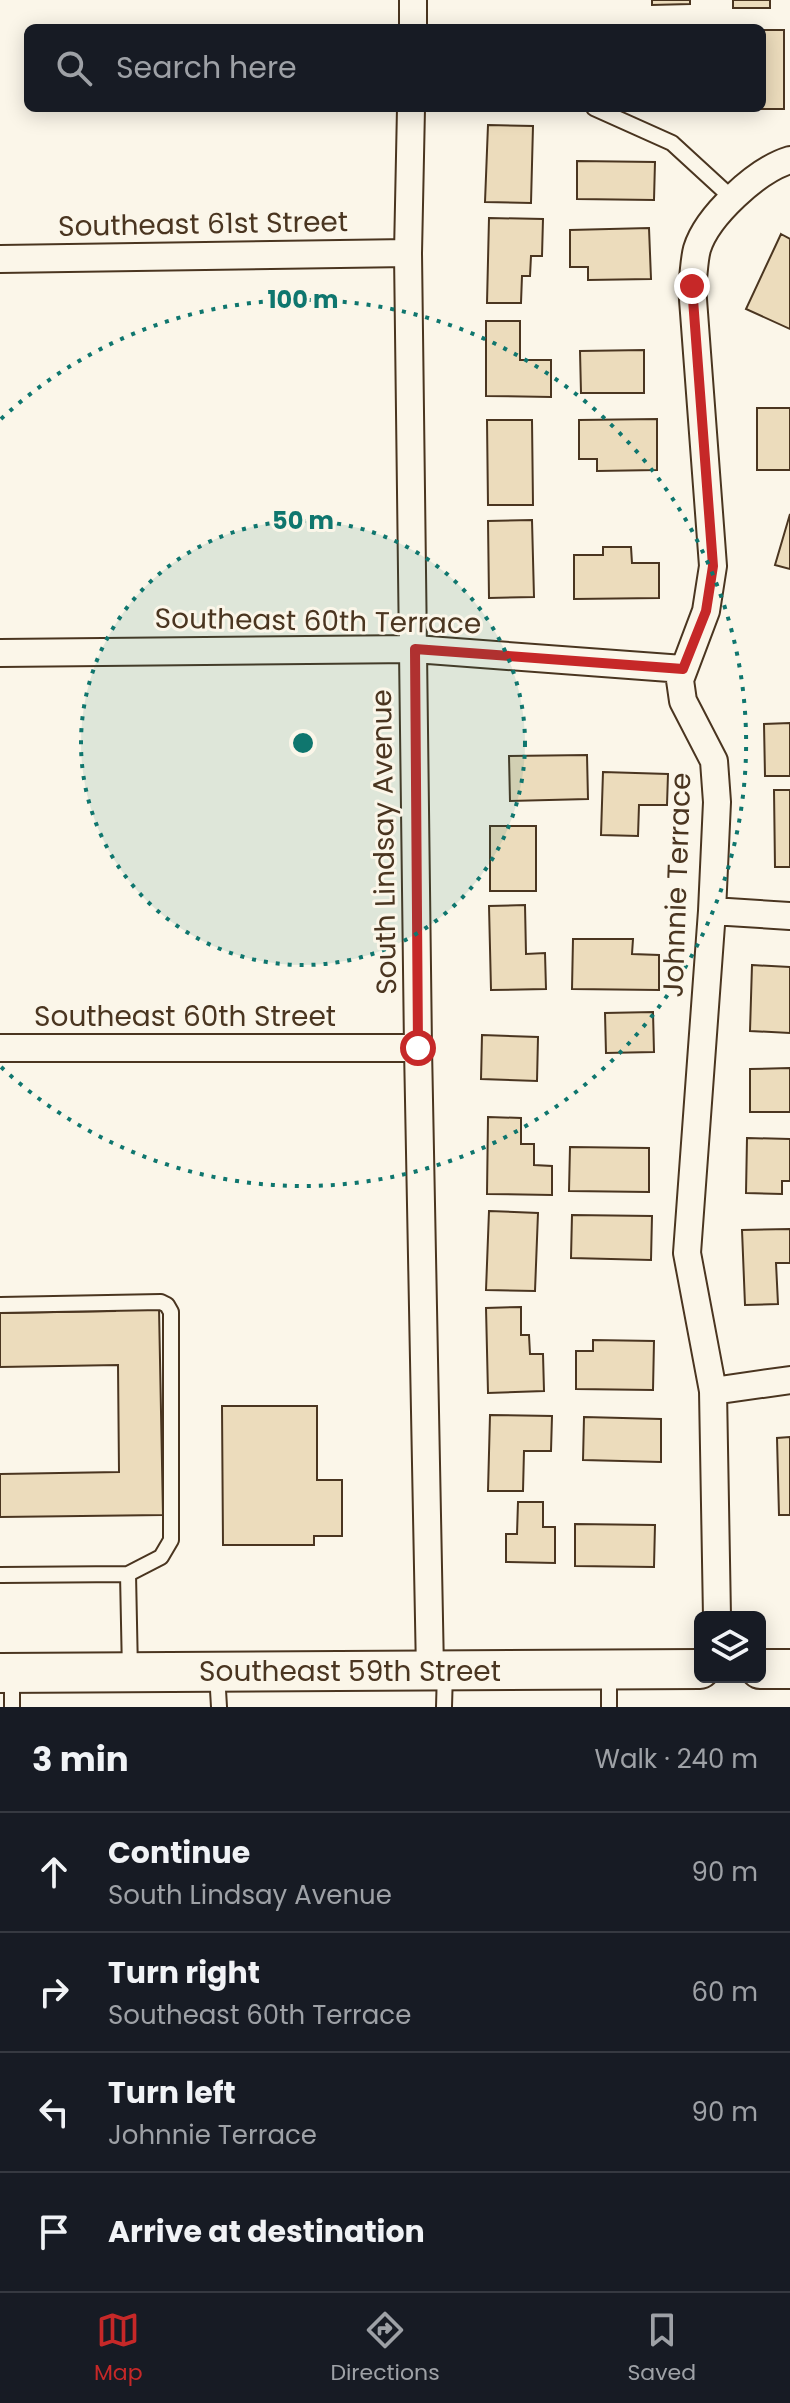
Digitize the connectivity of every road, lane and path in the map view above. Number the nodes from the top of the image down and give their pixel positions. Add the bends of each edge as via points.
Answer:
1 (413, 0) edge
2 (413, 24) edge
3 (411, 112) edge
4 (603, 112) edge
5 (790, 160) edge
6 (733, 199) junction
7 (408, 253) junction
8 (0, 259) edge
9 (415, 649) junction
10 (0, 653) edge
11 (683, 669) junction
12 (712, 911) junction
13 (790, 916) edge
14 (0, 1048) edge
15 (418, 1048) junction
16 (0, 1305) edge
17 (790, 1380) edge
18 (713, 1391) junction
19 (128, 1574) junction
20 (0, 1575) edge
21 (717, 1611) edge
22 (694, 1669) edge
23 (766, 1669) edge
24 (790, 1669) edge
25 (609, 1670) junction
26 (130, 1673) junction
27 (440, 1683) edge
28 (8, 1684) edge
29 (218, 1690) edge
30 (609, 1707) edge

1 - 2 street
3 - 7 street, South Lindsay Avenue
4 - 6 lane via 672,143
5 - 6 street, Johnnie Terrace
6 - 11 street, Johnnie Terrace via 697,248 692,286 713,566 706,611
7 - 8 street, Southeast 61st Street
7 - 9 street, South Lindsay Avenue
9 - 10 street, Southeast 60th Terrace
9 - 11 street, Southeast 60th Terrace
9 - 15 street, South Lindsay Avenue
11 - 12 street, Johnnie Terrace via 683,701 714,761
12 - 13 street
12 - 18 street, Johnnie Terrace via 687,1253
14 - 15 street, Southeast 60th Street
15 - 27 street, South Lindsay Avenue
16 - 19 lane via 161,1302 171,1312 171,1540 161,1557
17 - 18 street
18 - 21 street, Johnnie Terrace
19 - 20 lane
19 - 26 lane
22 - 25 main road, Southeast 59th Street
23 - 24 main road
25 - 27 main road, Southeast 59th Street
25 - 30 lane
26 - 28 main road, Southeast 59th Street
26 - 29 main road, Southeast 59th Street
27 - 29 main road, Southeast 59th Street

